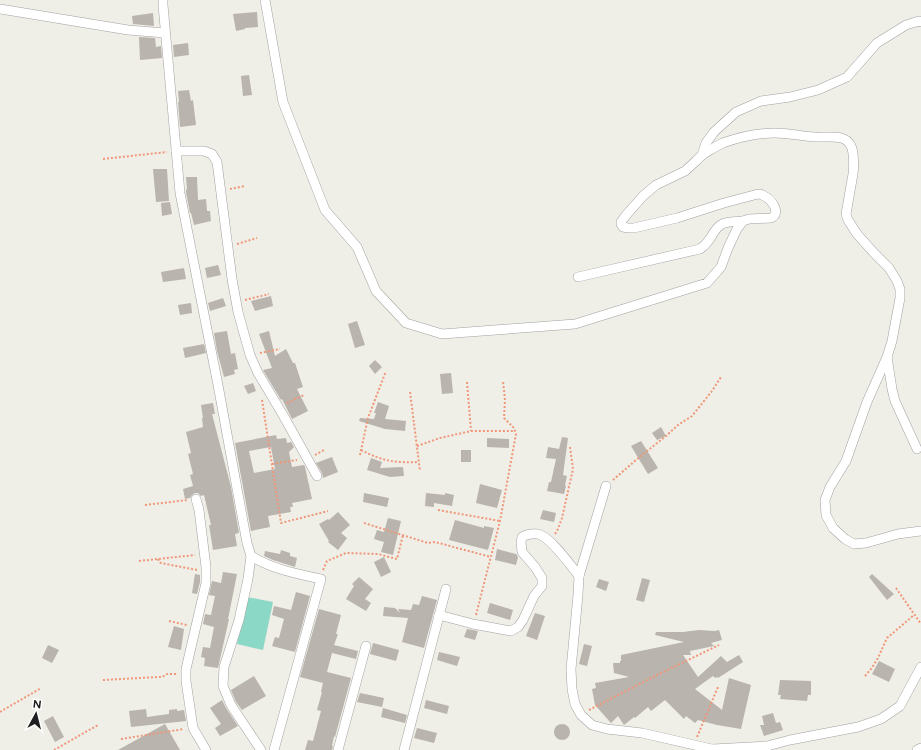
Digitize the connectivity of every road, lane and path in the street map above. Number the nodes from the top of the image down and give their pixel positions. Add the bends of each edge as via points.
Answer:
1 (163, 0) edge
2 (265, 0) edge
3 (0, 9) edge
4 (921, 22) edge
5 (165, 33) junction
6 (176, 151) junction
7 (702, 155) junction
8 (103, 159) dead end
9 (245, 186) dead end
10 (220, 191) junction
11 (743, 221) junction
12 (257, 238) dead end
13 (227, 246) junction
14 (578, 277) dead end
15 (269, 294) dead end
16 (236, 302) junction
17 (280, 348) dead end
18 (250, 355) junction
19 (887, 357) junction
20 (386, 371) dead end
21 (721, 377) dead end
22 (503, 381) dead end
23 (467, 382) dead end
24 (410, 392) dead end
25 (304, 395) dead end
26 (261, 396) dead end
27 (278, 407) junction
28 (471, 431) junction
29 (515, 431) junction
30 (417, 446) junction
31 (570, 447) dead end
32 (361, 450) junction
33 (916, 450) dead end
34 (360, 455) dead end
35 (307, 458) junction
36 (419, 462) junction
37 (272, 464) junction
38 (420, 471) dead end
39 (317, 476) dead end
40 (606, 486) joint
41 (196, 499) joint
42 (145, 505) dead end
43 (438, 510) dead end
44 (328, 511) dead end
45 (500, 521) junction
46 (364, 523) dead end
47 (921, 531) edge
48 (403, 535) junction
49 (550, 542) junction
50 (204, 554) junction
51 (250, 556) junction
52 (491, 557) junction
53 (158, 559) junction
54 (139, 561) dead end
55 (206, 571) junction
56 (579, 576) junction
57 (321, 579) junction
58 (896, 588) dead end
59 (446, 590) dead end
60 (439, 615) junction
61 (914, 615) junction
62 (168, 621) dead end
63 (473, 624) junction
64 (921, 624) edge
65 (196, 627) junction
66 (719, 644) dead end
67 (366, 646) dead end
68 (921, 667) edge
69 (186, 674) junction
70 (864, 676) dead end
71 (103, 680) dead end
72 (718, 687) dead end
73 (41, 688) dead end
74 (0, 712) edge
75 (581, 715) junction
76 (98, 725) dead end
77 (193, 728) junction
78 (121, 739) dead end
79 (693, 745) junction
80 (921, 748) edge
81 (54, 750) edge
82 (206, 750) edge
83 (261, 750) edge
84 (274, 750) edge
85 (338, 750) edge
86 (404, 750) edge
87 (714, 750) edge
88 (917, 750) edge

1 - 5 street
2 - 11 street via 284,102 325,210 357,247 376,291 406,323 442,334 575,324 707,283 721,267
3 - 5 street via 128,30
4 - 7 street via 906,25 877,44 847,77 818,90 761,101 736,112 714,132
5 - 6 street
6 - 8 path
6 - 10 street via 204,151 212,154 217,162
6 - 51 street via 180,193
7 - 11 street via 685,171 656,185 643,196 621,224 623,227 634,228 758,194 763,195 775,208 774,217
7 - 19 street via 729,141 773,133 838,137 846,140 851,146 854,168 846,214 848,220 857,234 889,268 900,289
9 - 10 path
10 - 13 street
11 - 14 street via 722,224 700,249
12 - 13 path
13 - 16 street
15 - 16 path
16 - 18 street
17 - 18 path
18 - 27 street
19 - 33 street via 895,401
19 - 47 street via 867,402 846,461 830,487 825,500 826,515 833,528 854,544
20 - 32 path via 368,418
21 - 40 path via 692,416
22 - 29 path via 504,418
23 - 28 path
24 - 30 path
25 - 27 path
26 - 37 path
27 - 35 street
28 - 29 path
28 - 30 path
29 - 45 path via 513,457
30 - 36 path
31 - 49 path via 573,469 569,491 558,529
32 - 34 path
32 - 36 path via 385,460
35 - 37 path
35 - 39 street
36 - 38 path
37 - 44 path via 281,523
40 - 56 street
41 - 42 path
41 - 50 street
43 - 45 path
45 - 52 path
46 - 48 path
48 - 52 path
48 - 57 path via 397,559 378,554 346,553 327,562
49 - 56 street
49 - 63 street via 538,534 527,534 522,537 522,552 542,578 542,586 518,627 511,631
50 - 53 path
50 - 55 street
51 - 57 street via 274,568
51 - 83 street via 248,578 224,667 223,686 231,705
52 - 63 path
53 - 54 path
53 - 55 path via 161,563
55 - 65 street via 206,583
56 - 75 street via 571,669 575,704
57 - 84 street
58 - 61 path
59 - 60 street
60 - 63 street
60 - 86 street
61 - 64 path
61 - 70 path via 887,638 872,669
62 - 65 path
65 - 69 street
66 - 75 path
67 - 85 street
68 - 87 street via 900,706 881,719 858,727 767,746
69 - 71 path
69 - 77 street
72 - 79 path
73 - 74 path
75 - 79 street via 592,725
76 - 81 path
77 - 78 path
77 - 82 street
79 - 87 street
80 - 88 street

